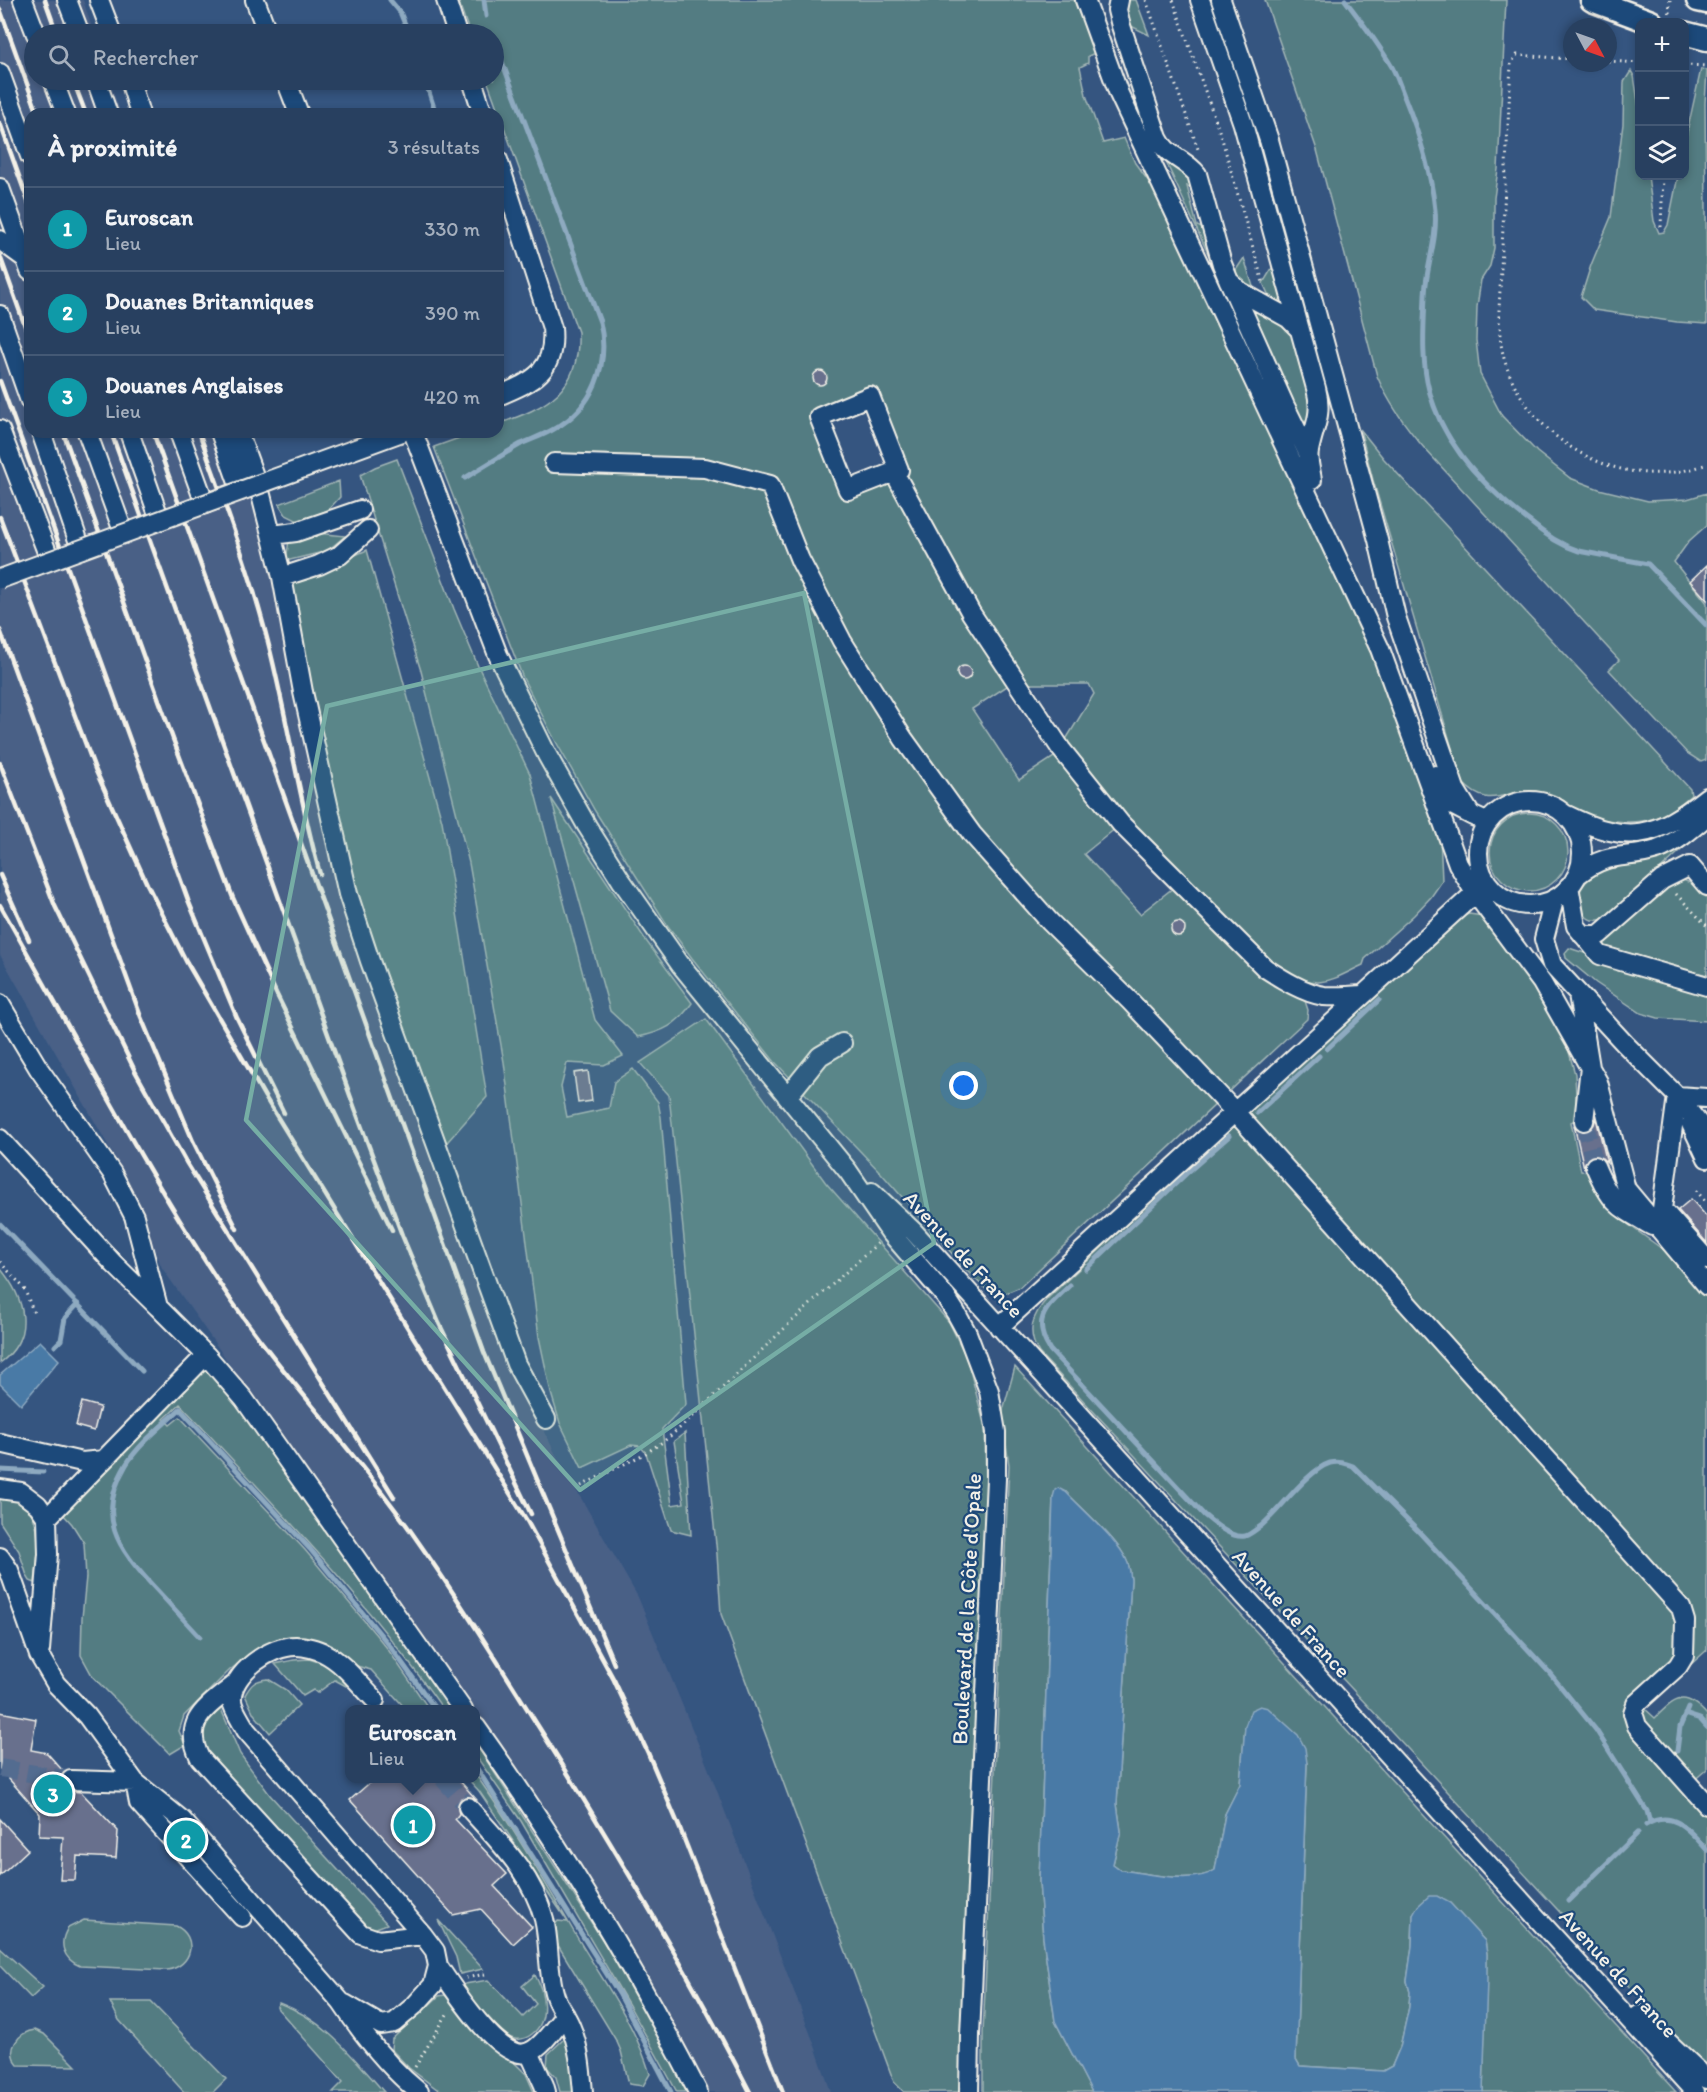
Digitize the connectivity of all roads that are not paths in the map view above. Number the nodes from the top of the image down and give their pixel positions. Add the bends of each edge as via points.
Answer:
1 (23, 0) edge
2 (67, 0) edge
3 (99, 0) edge
4 (255, 0) edge
5 (446, 0) edge
6 (1077, 0) edge
7 (1085, 0) edge
8 (1094, 0) edge
9 (1104, 0) edge
10 (1200, 0) edge
11 (1211, 0) edge
12 (1221, 0) edge
13 (1592, 0) edge
14 (1698, 0) edge
15 (1707, 2) edge
16 (1119, 8) edge
17 (1640, 18) edge
18 (32, 24) edge
19 (76, 24) edge
20 (108, 24) edge
21 (264, 24) edge
22 (454, 24) edge
23 (1689, 34) edge
24 (1707, 39) edge
25 (1107, 63) junction
26 (0, 73) edge
27 (57, 90) edge
28 (100, 90) edge
29 (133, 90) edge
30 (290, 90) edge
31 (475, 90) edge
32 (64, 108) edge
33 (106, 108) edge
34 (138, 108) edge
35 (297, 108) edge
36 (481, 108) edge
37 (24, 139) edge
38 (504, 179) edge
39 (0, 188) edge
40 (0, 240) edge
41 (24, 254) edge
42 (24, 261) edge
43 (1229, 281) junction
44 (0, 315) edge
45 (1299, 329) junction
46 (24, 385) edge
47 (504, 393) edge
48 (0, 430) edge
49 (43, 438) edge
50 (89, 438) edge
51 (131, 438) edge
52 (181, 438) edge
53 (222, 438) edge
54 (240, 438) edge
55 (386, 438) edge
56 (415, 438) edge
57 (1308, 453) junction
58 (554, 464) dead end
59 (894, 472) junction
60 (1312, 480) junction
61 (241, 491) junction
62 (205, 504) junction
63 (360, 510) dead end
64 (160, 520) junction
65 (368, 530) dead end
66 (124, 534) junction
67 (272, 535) junction
68 (81, 549) junction
69 (50, 560) junction
70 (1, 575) edge
71 (282, 577) junction
72 (1396, 617) junction
73 (1396, 696) junction
74 (1412, 713) junction
75 (1417, 738) junction
76 (1431, 775) junction
77 (1707, 796) edge
78 (1564, 813) junction
79 (1707, 816) edge
80 (1479, 819) junction
81 (1574, 880) junction
82 (1707, 886) edge
83 (1475, 893) junction
84 (1554, 900) junction
85 (1583, 935) junction
86 (1707, 986) edge
87 (1578, 994) junction
88 (1362, 995) junction
89 (0, 1004) edge
90 (842, 1043) dead end
91 (1590, 1067) junction
92 (1677, 1096) junction
93 (787, 1097) junction
94 (1707, 1098) edge
95 (1234, 1112) junction
96 (1584, 1121) tunnel mouth
97 (1707, 1127) edge
98 (1707, 1134) edge
99 (0, 1139) edge
100 (1707, 1145) edge
101 (1707, 1158) edge
102 (1595, 1166) tunnel mouth
103 (848, 1171) junction
104 (1661, 1232) junction
105 (1707, 1260) edge
106 (1707, 1287) edge
107 (158, 1307) junction
108 (999, 1328) junction
109 (206, 1355) junction
110 (546, 1419) dead end
111 (0, 1443) edge
112 (103, 1460) junction
113 (0, 1489) edge
114 (47, 1518) junction
115 (0, 1557) edge
116 (39, 1655) junction
117 (234, 1685) junction
118 (375, 1700) dead end
119 (459, 1705) edge
120 (480, 1733) edge
121 (71, 1780) tunnel mouth
122 (135, 1782) junction
123 (1707, 1804) edge
124 (468, 1807) tunnel mouth
125 (255, 1920) junction
126 (1545, 1928) junction
127 (423, 1935) junction
128 (438, 1966) junction
129 (341, 2002) junction
130 (565, 2015) junction
131 (529, 2052) junction
132 (1707, 2079) edge
133 (419, 2092) edge
134 (546, 2092) edge
135 (583, 2092) edge
136 (698, 2092) edge
137 (969, 2092) edge
138 (1695, 2092) edge

1 - 18 lane
2 - 19 lane
3 - 20 lane
4 - 21 lane
5 - 22 lane
6 - 25 lane via 1094,44
7 - 25 lane
8 - 60 lane via 1130,98
9 - 16 lane
10 - 45 lane via 1243,123
11 - 72 lane via 1255,124 1378,573
12 - 72 lane via 1269,140
13 - 17 main road
14 - 15 main road
16 - 43 lane via 1161,145 1197,174
23 - 24 main road
25 - 73 lane via 1184,235 1345,572 1380,649
26 - 37 lane
27 - 32 lane
28 - 33 lane
29 - 34 lane
30 - 35 lane
31 - 36 lane
38 - 47 lane via 552,328 554,346 536,377
39 - 41 lane
40 - 42 lane
43 - 45 lane
43 - 57 lane
44 - 46 lane
45 - 57 lane via 1319,400 1319,418
48 - 69 lane
49 - 68 lane
50 - 66 lane
51 - 64 lane
52 - 62 lane
53 - 61 lane
54 - 67 lane
55 - 61 lane, bridge
56 - 93 lane via 498,655 567,791 621,880 680,964
57 - 60 lane
58 - 95 lane via 705,468 770,485 800,560 842,641 903,738 972,834 1050,922
59 - 59 lane via 848,490 819,417 870,396 899,470
59 - 88 lane via 971,613 1016,684 1121,824 1265,968 1323,996
60 - 74 lane via 1394,661
61 - 62 lane, bridge
62 - 64 lane, bridge
63 - 67 lane via 296,532
64 - 66 lane, bridge
65 - 71 lane via 340,555
66 - 68 lane, bridge
67 - 71 lane
68 - 69 lane, bridge
69 - 70 lane, bridge
71 - 110 lane via 348,894 516,1364
72 - 80 lane via 1455,789
73 - 75 lane
73 - 76 lane
74 - 75 lane
74 - 76 lane
75 - 76 lane
76 - 80 lane via 1452,805
76 - 83 lane via 1458,864
77 - 78 lane via 1666,826 1644,833 1608,832
78 - 80 lane via 1540,801 1512,805
78 - 81 lane via 1575,825 1583,848
79 - 81 lane via 1670,844 1601,860
80 - 84 lane via 1479,871 1495,894 1519,906
81 - 84 lane
81 - 85 lane via 1576,926
82 - 85 lane via 1690,866 1662,879 1599,935
83 - 88 lane
83 - 91 lane via 1542,983
84 - 87 lane via 1544,939 1547,952 1552,965
85 - 86 lane via 1600,955
87 - 91 lane
87 - 92 lane
88 - 95 lane
89 - 107 lane via 39,1070 112,1173 134,1216
90 - 93 lane via 820,1056
91 - 96 lane
91 - 104 lane via 1598,1082 1626,1189
92 - 94 lane
92 - 97 lane
92 - 98 lane
92 - 100 lane
92 - 101 lane
92 - 105 lane via 1662,1209
93 - 103 lane
95 - 108 lane
95 - 123 lane via 1681,1608 1685,1621 1684,1656 1636,1704 1634,1713 1637,1726
99 - 107 lane
102 - 104 lane via 1606,1191 1620,1208
103 - 108 lane, Avenue de France via 913,1231
103 - 137 lane, Boulevard de la Côte d'Opale via 890,1232 945,1296 967,1333 989,1391 996,1432
104 - 106 lane
107 - 109 lane
108 - 126 lane, Avenue de France
109 - 112 lane
109 - 119 lane via 244,1399
111 - 112 lane via 82,1462
112 - 114 lane
113 - 114 lane via 21,1492 38,1504
114 - 116 lane via 48,1554
115 - 116 lane via 9,1570
116 - 122 lane via 56,1684 87,1716
117 - 118 lane via 250,1665 273,1652 296,1646 323,1652 343,1666
117 - 127 lane via 232,1703 246,1730
117 - 127 lane via 200,1714 192,1743 200,1758 361,1934 378,1940
120 - 136 lane via 603,1922
121 - 122 lane
122 - 125 lane via 182,1820
122 - 125 lane via 139,1803
124 - 130 lane via 516,1860 533,1889 544,1920 555,1998
125 - 129 lane
126 - 132 lane
126 - 138 lane, Avenue de France
127 - 128 lane via 435,1952
128 - 129 lane via 433,1985 394,2023 381,2025
128 - 131 lane via 497,2041 507,2049
129 - 133 lane via 362,2033
130 - 131 lane
130 - 135 lane via 580,2060
131 - 134 lane

